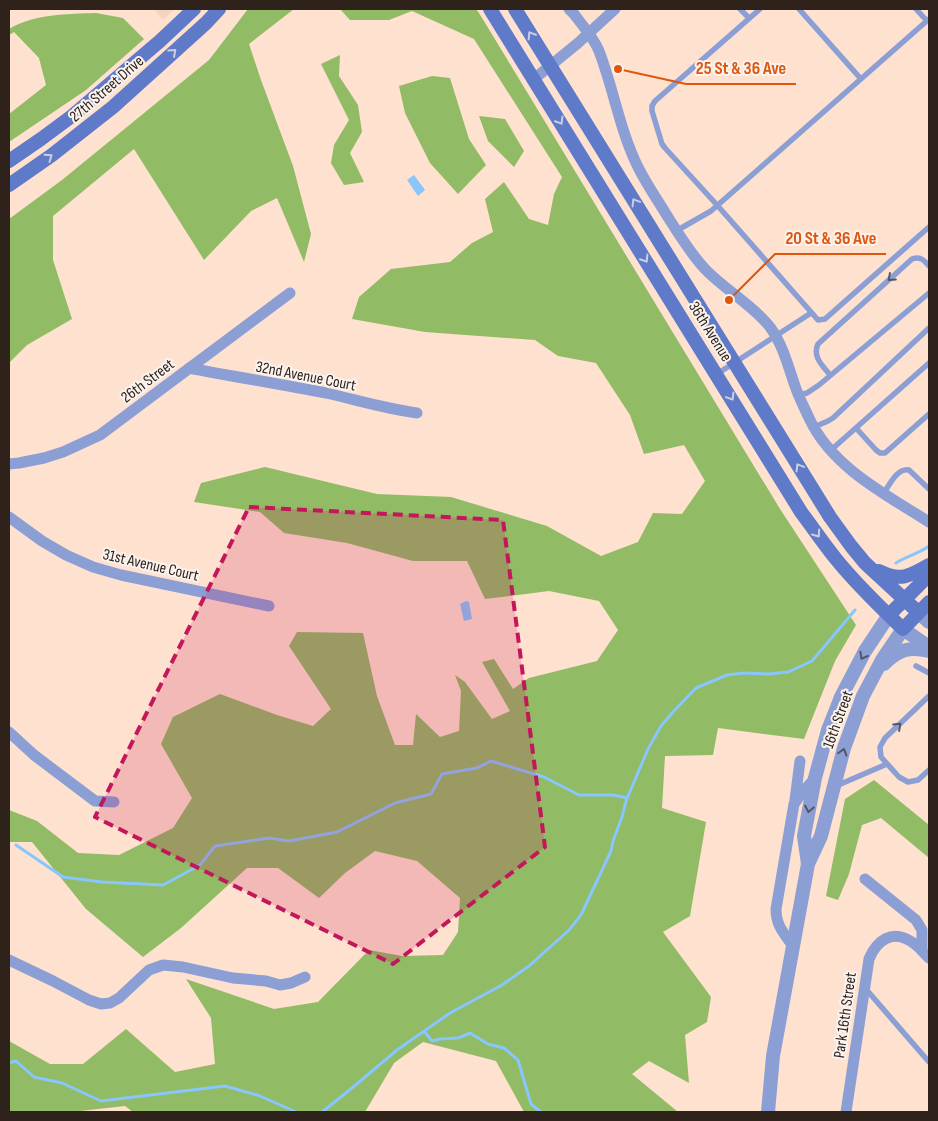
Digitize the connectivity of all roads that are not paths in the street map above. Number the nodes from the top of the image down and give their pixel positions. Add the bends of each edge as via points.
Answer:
1 (194, 9) edge
2 (219, 9) edge
3 (490, 9) edge
4 (515, 9) edge
5 (569, 9) edge
6 (615, 9) edge
7 (740, 9) edge
8 (760, 9) edge
9 (799, 9) edge
10 (916, 9) edge
11 (749, 18) junction
12 (928, 20) edge
13 (588, 33) junction
14 (550, 66) junction
15 (534, 79) junction
16 (861, 79) junction
17 (9, 161) edge
18 (9, 184) edge
19 (717, 205) junction
20 (929, 227) edge
21 (676, 231) junction
22 (929, 266) edge
23 (290, 293) dead end
24 (929, 293) edge
25 (811, 312) junction
26 (929, 328) edge
27 (776, 336) junction
28 (735, 363) junction
29 (929, 363) edge
30 (189, 368) junction
31 (717, 374) junction
32 (830, 375) junction
33 (799, 395) junction
34 (417, 413) dead end
35 (929, 414) edge
36 (814, 427) junction
37 (856, 428) junction
38 (831, 450) junction
39 (9, 464) edge
40 (929, 489) edge
41 (884, 493) junction
42 (9, 517) edge
43 (929, 522) edge
44 (865, 563) junction
45 (929, 565) edge
46 (929, 575) edge
47 (904, 599) junction
48 (929, 602) edge
49 (269, 606) dead end
50 (918, 612) junction
51 (888, 615) junction
52 (929, 622) edge
53 (903, 629) junction
54 (929, 649) edge
55 (916, 666) dead end
56 (929, 673) edge
57 (863, 696) junction
58 (929, 696) edge
59 (9, 732) edge
60 (800, 761) dead end
61 (887, 764) junction
62 (929, 770) edge
63 (815, 778) junction
64 (834, 787) junction
65 (114, 802) dead end
66 (794, 804) junction
67 (808, 864) junction
68 (865, 879) dead end
69 (792, 945) junction
70 (926, 955) edge
71 (9, 960) edge
72 (305, 977) dead end
73 (865, 988) junction
74 (929, 1062) edge
75 (768, 1112) edge
76 (846, 1112) edge

1 - 17 main road, 27th Street Drive via 72,116
18 -> 2 main road, 27th Street Drive via 113,107
3 - 15 main road, 36th Avenue
14 -> 4 main road, 36th Avenue
5 - 13 street, 36th Avenue
6 - 13 street
7 - 11 lane
8 - 11 lane
9 - 16 lane
10 - 12 lane
11 - 19 lane via 652,106 662,144
12 - 16 lane
13 - 14 street
13 - 21 street, 36th Avenue via 598,49 632,155
14 - 15 street
28 -> 14 main road, 36th Avenue
15 -> 31 main road, 36th Avenue
16 - 19 lane
19 - 21 lane
19 - 25 lane
20 - 25 lane via 825,319 818,320
21 - 27 street, 36th Avenue via 704,268 761,318
22 -> 32 lane via 919,258 912,259 818,344 818,361
23 - 30 street, 26th Street
24 - 32 lane
25 - 27 lane
26 - 36 lane via 833,418
27 - 28 lane
27 - 33 street, 36th Avenue
28 - 31 lane
44 -> 28 main road, 36th Avenue via 830,517
29 - 37 lane
30 - 34 street, 32nd Avenue Court
30 - 39 street, 26th Street via 100,435 64,452
31 -> 51 main road, 36th Avenue via 801,512 849,574
32 - 33 lane
33 - 36 street, 36th Avenue
35 - 37 lane via 885,453 876,450
36 - 38 street, 36th Avenue
37 - 38 lane
38 - 41 street, 36th Avenue via 858,476
40 - 41 lane via 906,469 895,477
41 - 43 street, 36th Avenue
42 - 49 street, 31st Avenue Court via 42,541 93,567 121,576
44 - 45 main road via 896,577 912,574
44 - 47 main road, 36th Avenue
46 - 47 main road, 16th Street
47 - 50 main road, 36th Avenue
47 - 51 main road, 16th Street
48 - 50 main road, 16th Street
50 - 52 street, 36th Avenue
50 - 53 main road, 16th Street
51 - 53 main road, 36th Avenue
51 -> 63 street, 16th Street via 841,697
53 - 54 street, 36th Avenue
53 - 57 street, 16th Street
54 - 57 street via 915,648 895,654
55 - 56 lane
64 -> 57 street, 16th Street
61 -> 58 lane via 880,757 880,747 885,738
59 - 65 street via 34,755 96,800
60 - 66 street, 16th Street
61 - 62 lane via 908,782 918,780
61 - 64 lane
63 - 66 street, 16th Street
63 -> 67 street, 16th Street via 804,836
64 - 67 street, 16th Street via 821,836
66 - 69 street, 16th Street via 776,908 776,919
67 - 69 street, 16th Street
68 - 70 street via 916,920 922,930
69 - 75 street, 16th Street
70 - 73 street, Park 16th Street via 902,936 887,938 872,950
71 - 72 street via 101,1004 110,1004 150,970 163,965 280,985
73 - 74 lane
73 - 76 street, Park 16th Street

